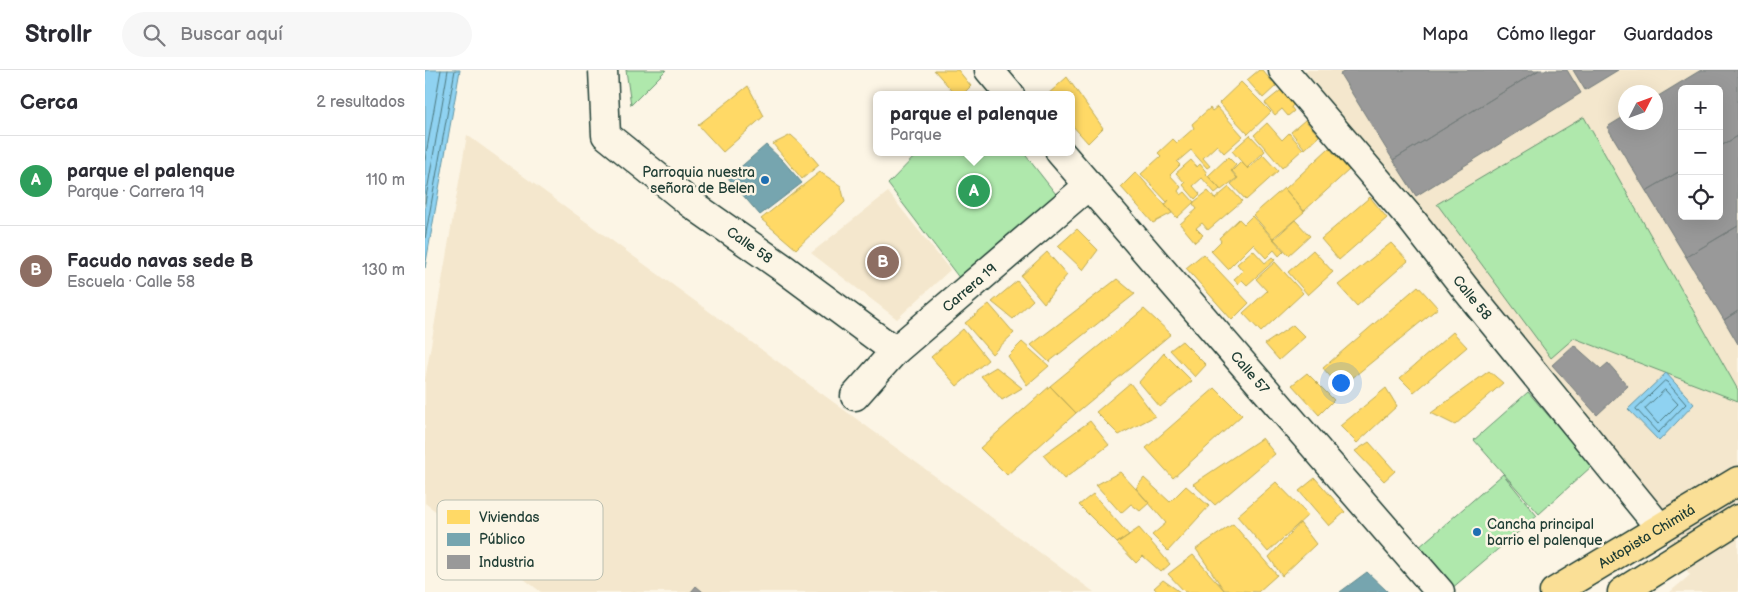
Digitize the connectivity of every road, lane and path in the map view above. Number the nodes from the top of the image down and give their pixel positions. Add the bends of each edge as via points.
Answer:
1 (603, 70) edge
2 (989, 70) edge
3 (1283, 70) edge
4 (1007, 91) edge
5 (1064, 156) edge
6 (1089, 185) junction
7 (895, 351) junction
8 (855, 396) dead end
9 (1738, 480) edge
10 (1738, 519) edge
11 (1660, 528) junction
12 (1440, 592) edge
13 (1554, 592) edge
14 (1623, 592) edge

1 - 7 street, Calle 58 via 606,135 690,203
2 - 4 street
3 - 11 street, Calle 58 via 1411,219
5 - 6 street, Calle 57
6 - 7 street, Carrera 19
6 - 12 street, Calle 57
7 - 8 street, Carrera 19
9 - 11 highway, Autopista Chimitá
10 - 14 highway
11 - 13 highway, Autopista Chimitá

